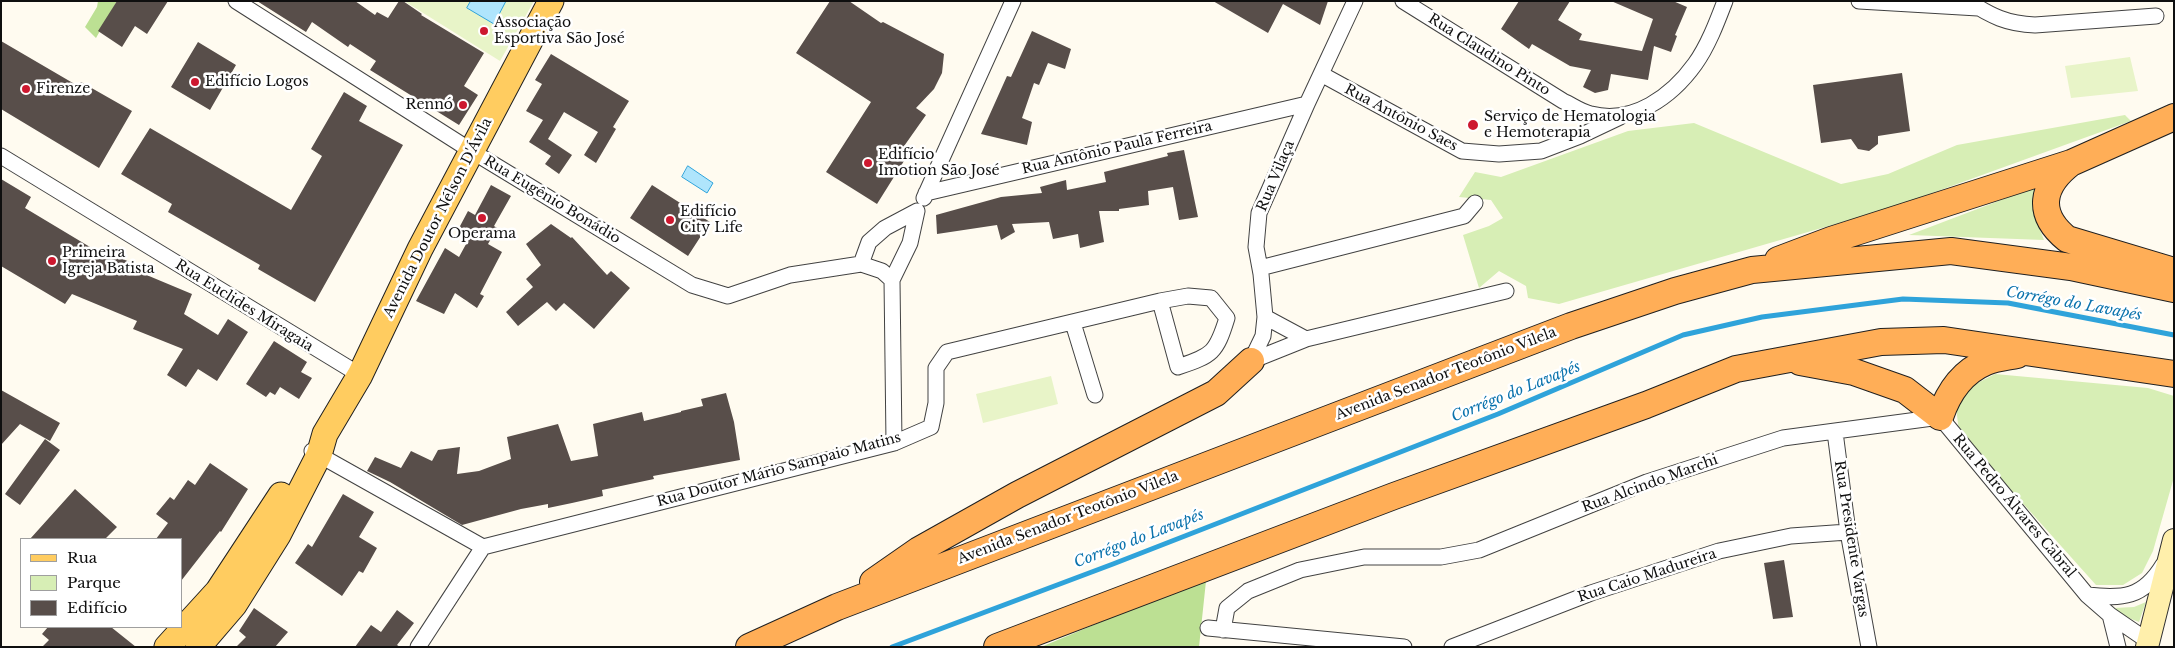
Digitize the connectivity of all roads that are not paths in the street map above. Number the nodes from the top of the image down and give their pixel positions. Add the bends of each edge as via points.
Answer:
1 (236, 1) edge
2 (551, 1) edge
3 (1013, 1) edge
4 (1355, 1) edge
5 (1403, 1) edge
6 (1725, 1) edge
7 (1859, 1) edge
8 (1973, 5) edge
9 (2156, 16) dead end
10 (1321, 74) junction
11 (1307, 104) junction
12 (1626, 114) junction
13 (2174, 117) edge
14 (470, 150) junction
15 (1, 156) edge
16 (2071, 163) junction
17 (926, 193) junction
18 (1475, 202) dead end
19 (918, 211) junction
20 (861, 264) junction
21 (1260, 268) junction
22 (1752, 270) junction
23 (2174, 271) edge
24 (892, 280) junction
25 (2174, 289) edge
26 (1506, 291) dead end
27 (1160, 301) junction
28 (1265, 317) junction
29 (1073, 322) junction
30 (1306, 339) junction
31 (2028, 353) junction
32 (1786, 359) junction
33 (1251, 361) junction
34 (2174, 374) edge
35 (360, 375) junction
36 (1095, 395) dead end
37 (1940, 417) junction
38 (1835, 432) junction
39 (894, 442) junction
40 (318, 446) junction
41 (1848, 532) junction
42 (483, 547) junction
43 (2172, 547) edge
44 (2087, 595) junction
45 (837, 607) junction
46 (2110, 615) junction
47 (1208, 628) dead end
48 (1224, 630) junction
49 (2148, 644) edge
50 (167, 647) edge
51 (198, 647) edge
52 (418, 647) edge
53 (749, 647) edge
54 (997, 647) edge
55 (1404, 647) edge
56 (1452, 647) edge
57 (1869, 647) edge
58 (2118, 647) edge

1 - 14 street, Rua Eugênio Bonádio
2 - 14 main road, Avenida Doutor Nélson D'Ávila
3 - 17 street
4 - 10 street, Rua Vilaça
5 - 12 street, Rua Claudino Pinto via 1563,101 1590,114
6 - 12 street, Rua Claudino Pinto via 1696,63 1669,94 1639,111
7 - 8 street
8 - 9 street via 2016,25
10 - 11 street, Rua Vilaça
10 - 12 street, Rua Antônio Saes via 1462,151 1499,154 1541,151
11 - 17 street, Rua Antônio Paula Ferreira
11 - 21 street, Rua Vilaça via 1259,213 1256,247
13 - 16 highway
14 - 20 street, Rua Eugênio Bonádio via 692,285 728,296 790,276
14 - 35 main road, Avenida Doutor Nélson D'Ávila
15 - 35 street, Rua Euclides Miragaia
16 - 22 highway via 1831,240
16 - 23 highway via 2057,177 2046,200 2048,219 2058,231 2074,241
17 - 19 street
18 - 21 street via 1464,216
19 - 20 street via 885,228 868,242
19 - 24 street via 910,243
20 - 24 street via 882,271
21 - 28 street, Rua Vilaça
22 - 25 highway, Avenida Senador Teotônio Vilela via 1951,251 2071,267
22 - 45 highway, Avenida Senador Teotônio Vilela via 1675,291 1571,326
24 - 39 street
26 - 30 street
27 - 27 street, Rua Doutor Mário Sampaio Matins via 1188,296 1211,298 1226,318 1219,342 1208,356 1178,368
27 - 29 street, Rua Doutor Mário Sampaio Matins
28 - 30 street
28 - 33 street, Rua Vilaça via 1263,336
29 - 36 street
29 - 39 street, Rua Doutor Mário Sampaio Matins via 947,352 936,368 936,403 931,427
30 - 33 street
31 - 32 highway via 1944,340 1881,342
31 - 34 highway
31 - 37 highway via 1986,362 1963,377 1948,395
32 - 37 highway via 1854,372 1905,390
32 - 54 highway via 1736,369
33 - 45 highway via 1216,393 919,550
35 - 40 main road, Avenida Doutor Nélson D'Ávila
37 - 38 street, Rua Alcindo Marchi
37 - 44 street, Rua Pedro Álvares Cabral
38 - 41 street, Rua Presidente Vargas
38 - 48 street, Rua Alcindo Marchi via 1783,438 1716,458 1647,482 1479,550 1441,556 1364,557 1300,570 1248,591 1227,608
39 - 42 street, Rua Doutor Mário Sampaio Matins
40 - 42 street
40 - 50 main road, Avenida Doutor Nélson D'Ávila via 218,591
40 - 51 main road, Avenida Doutor Nélson D'Ávila via 278,535 234,605
41 - 56 street, Rua Caio Madureira via 1791,536 1719,551 1591,593
41 - 57 street, Rua Presidente Vargas
42 - 52 street
43 - 44 street via 2153,581 2132,594 2113,598
43 - 49 main road
44 - 46 street, Rua Pedro Álvares Cabral
45 - 53 highway, Avenida Senador Teotônio Vilela
46 - 49 street, Rua Pedro Álvares Cabral
46 - 58 street
47 - 48 street
48 - 55 street

